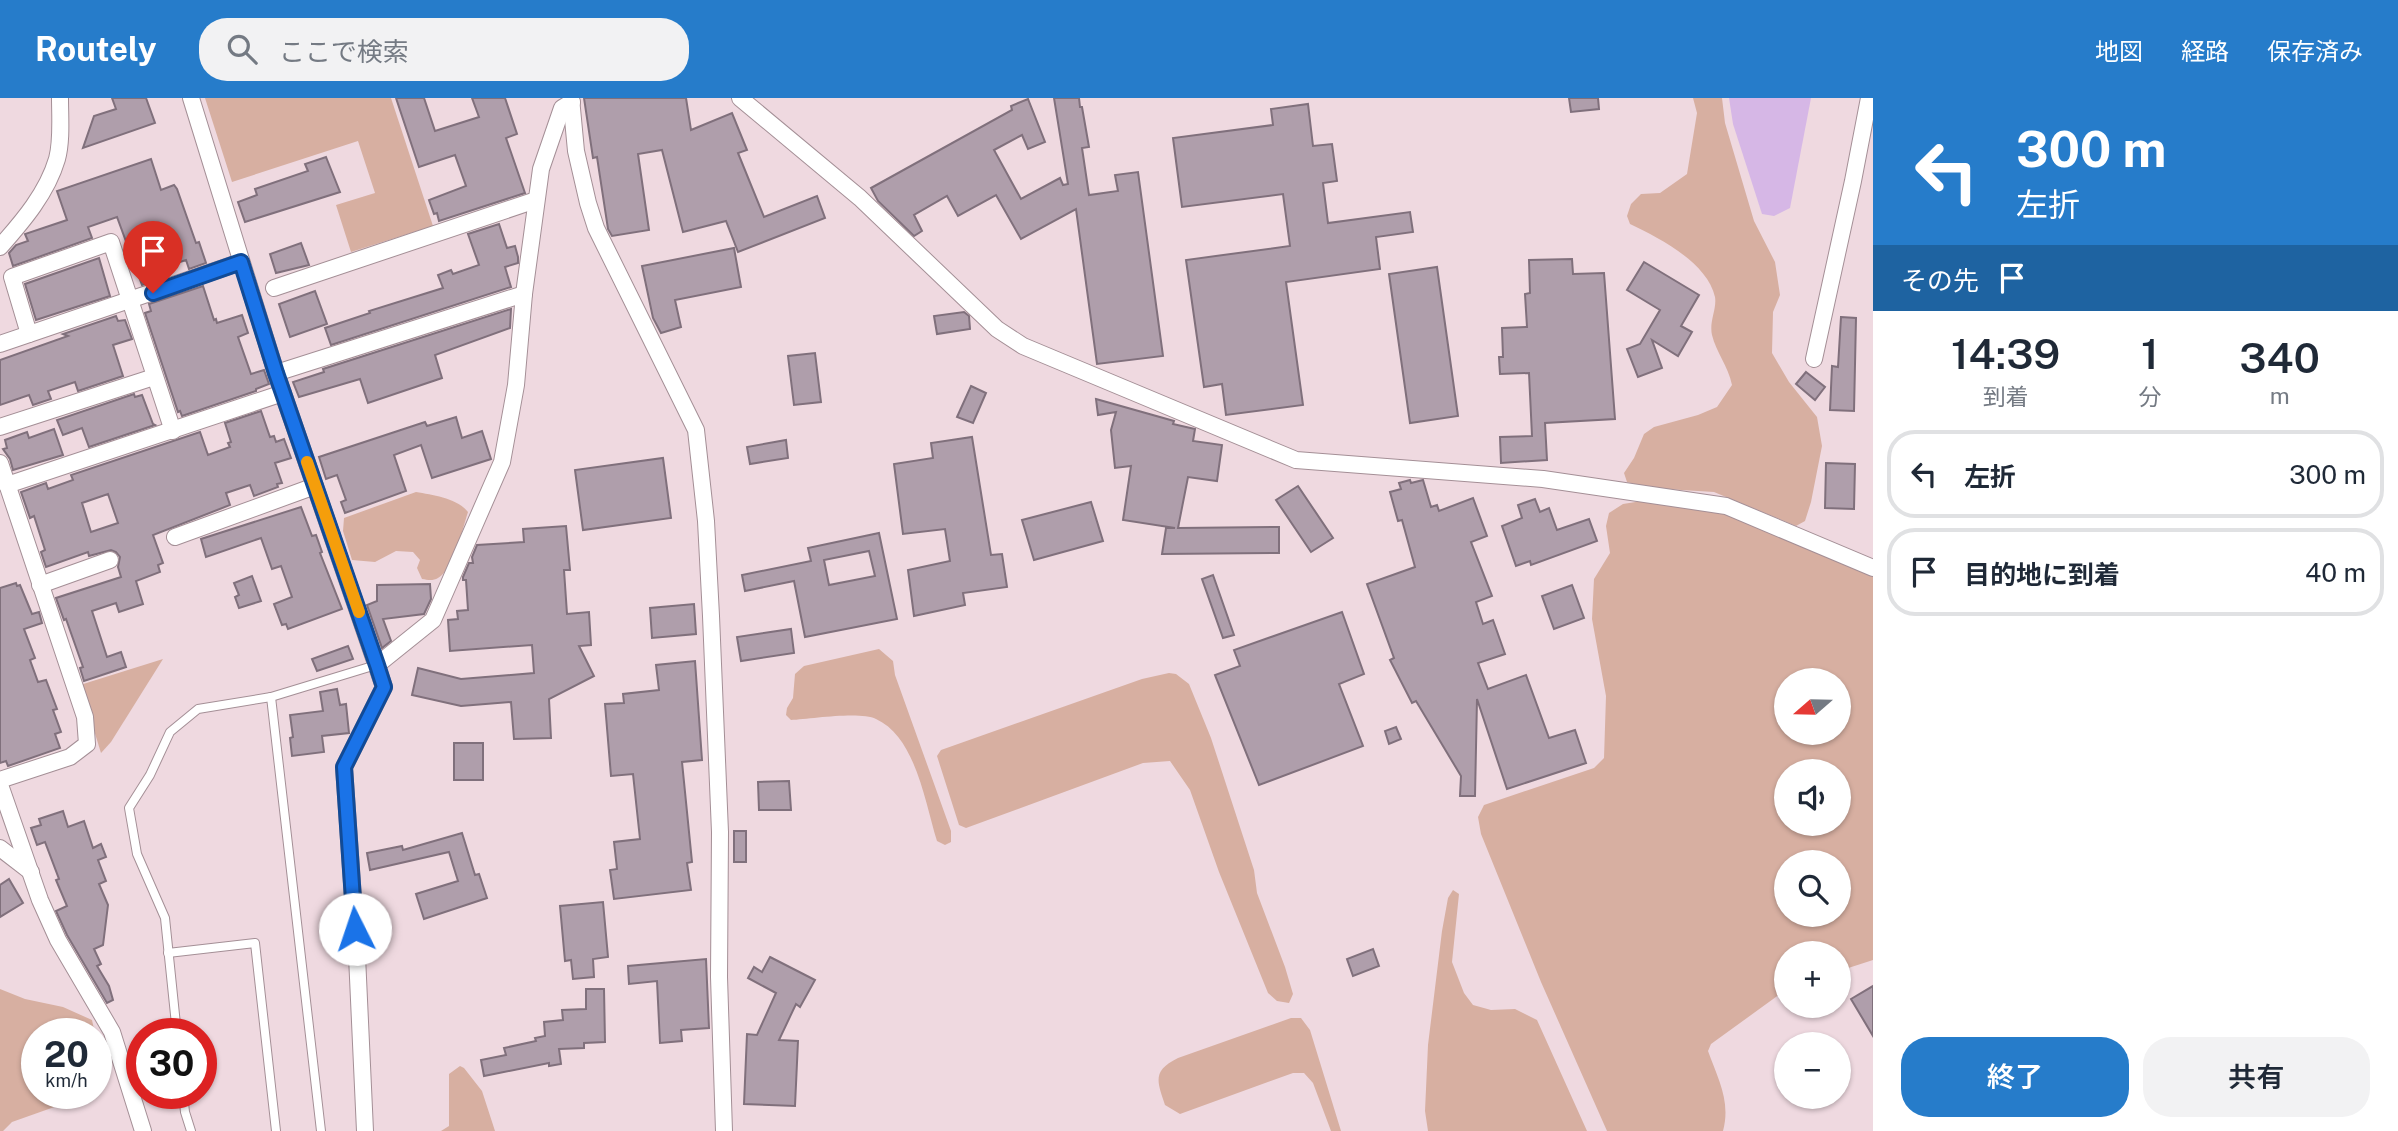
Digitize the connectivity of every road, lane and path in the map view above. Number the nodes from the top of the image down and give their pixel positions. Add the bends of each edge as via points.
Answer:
1 (60, 98) edge
2 (191, 98) edge
3 (740, 98) edge
4 (1869, 98) edge
5 (571, 100) edge
6 (536, 200) junction
7 (0, 247) edge
8 (241, 262) junction
9 (274, 288) dead end
10 (524, 294) junction
11 (131, 301) junction
12 (29, 334) junction
13 (0, 344) edge
14 (1814, 359) dead end
15 (276, 373) junction
16 (155, 377) junction
17 (283, 393) junction
18 (0, 427) edge
19 (173, 431) junction
20 (0, 463) edge
21 (8, 485) junction
22 (315, 486) junction
23 (175, 537) dead end
24 (110, 560) dead end
25 (1873, 568) edge
26 (40, 585) junction
27 (377, 665) junction
28 (271, 697) junction
29 (0, 782) edge
30 (0, 848) edge
31 (31, 872) junction
32 (168, 953) junction
33 (175, 1018) edge
34 (185, 1109) edge
35 (144, 1131) edge
36 (191, 1131) edge
37 (276, 1131) edge
38 (321, 1131) edge
39 (365, 1131) edge
40 (724, 1131) edge

1 - 7 street via 58,157 34,206
2 - 8 street
3 - 25 street via 859,198 997,330 1099,379 1296,460 1543,480 1726,506
4 - 14 street
5 - 6 street via 562,108 541,169
5 - 40 street via 576,151 596,228 696,430 706,521 720,832
6 - 9 street
6 - 10 street
8 - 11 street
8 - 15 street
10 - 15 street
10 - 27 street via 516,385 502,462 433,620
11 - 12 street
11 - 12 street via 111,242 12,276
11 - 16 street
12 - 13 street
15 - 17 street
16 - 18 street
16 - 19 street
17 - 19 street
17 - 22 street
19 - 21 street
20 - 21 street
21 - 26 street
22 - 23 street
22 - 27 street
24 - 26 street
26 - 29 street via 85,717 87,744 70,757
27 - 28 lane
27 - 39 street via 384,687 344,767
28 - 32 lane via 198,709 170,732 129,808 137,854 165,918
28 - 38 lane
29 - 31 street
30 - 31 street
31 - 35 street via 58,940 113,1032
32 - 33 lane
32 - 37 lane via 255,943
34 - 36 lane

